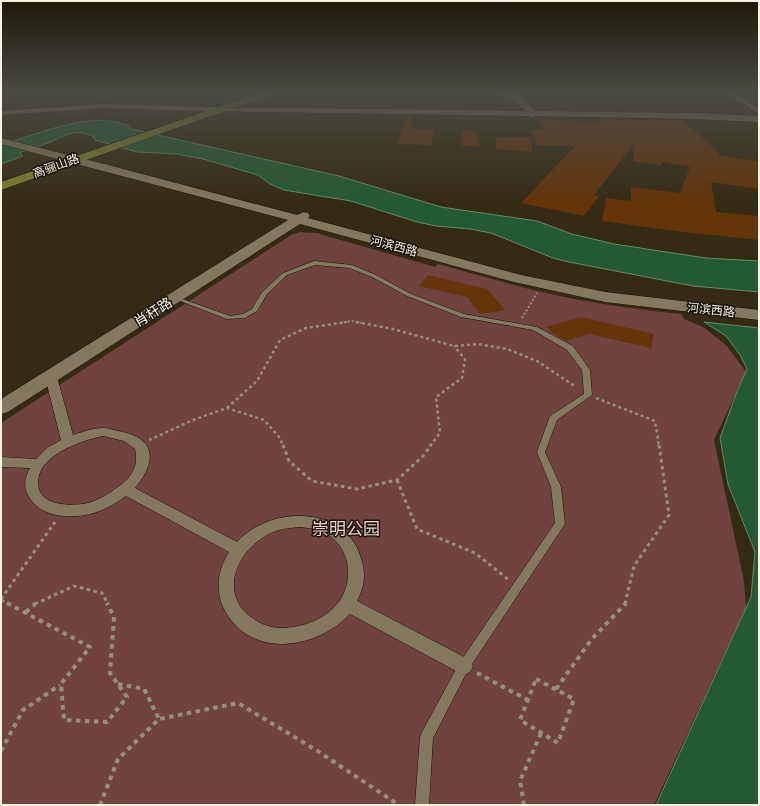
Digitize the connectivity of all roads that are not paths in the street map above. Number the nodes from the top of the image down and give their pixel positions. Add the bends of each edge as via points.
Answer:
1 (151, 130) edge
2 (5, 139) edge
3 (75, 157) junction
4 (1, 179) edge
5 (1, 186) edge
6 (297, 217) junction
7 (175, 298) junction
8 (759, 309) edge
9 (759, 314) edge
10 (51, 377) junction
11 (1, 394) edge
12 (1, 408) edge
13 (68, 442) junction
14 (1, 462) edge
15 (39, 464) junction
16 (126, 490) junction
17 (239, 550) junction
18 (348, 604) junction
19 (464, 666) junction
20 (422, 805) edge

1 - 3 main road, 高骊山路
2 - 3 street, 河滨西路
3 - 4 main road, 高骊山路
3 - 5 main road, 高骊山路
3 - 6 street, 河滨西路
6 - 7 street, 肖杆路
6 - 8 street, 河滨西路 via 579,288
6 - 9 street, 河滨西路 via 542,284 605,297
6 - 11 street, 肖杆路
7 - 10 street, 肖杆路
7 - 19 lane via 230,318 244,316 255,310 264,293 284,274 314,263 350,266 409,295 463,316 535,328 570,348 586,370 588,394 552,418 541,452 556,488 560,524
10 - 12 street, 肖杆路
10 - 13 street
13 - 15 street
13 - 16 street via 103,432 131,437 140,444 144,454 143,466 137,478
14 - 15 street
15 - 16 street via 32,478 32,491 39,502 53,509 71,511 92,507
16 - 17 street
17 - 18 street via 261,531 279,524 300,521 320,525 338,534 351,547 357,565 357,584
17 - 18 street via 226,575 226,594 233,611 246,625 265,634 287,637 310,632 332,621
18 - 19 street
19 - 20 lane via 427,737

